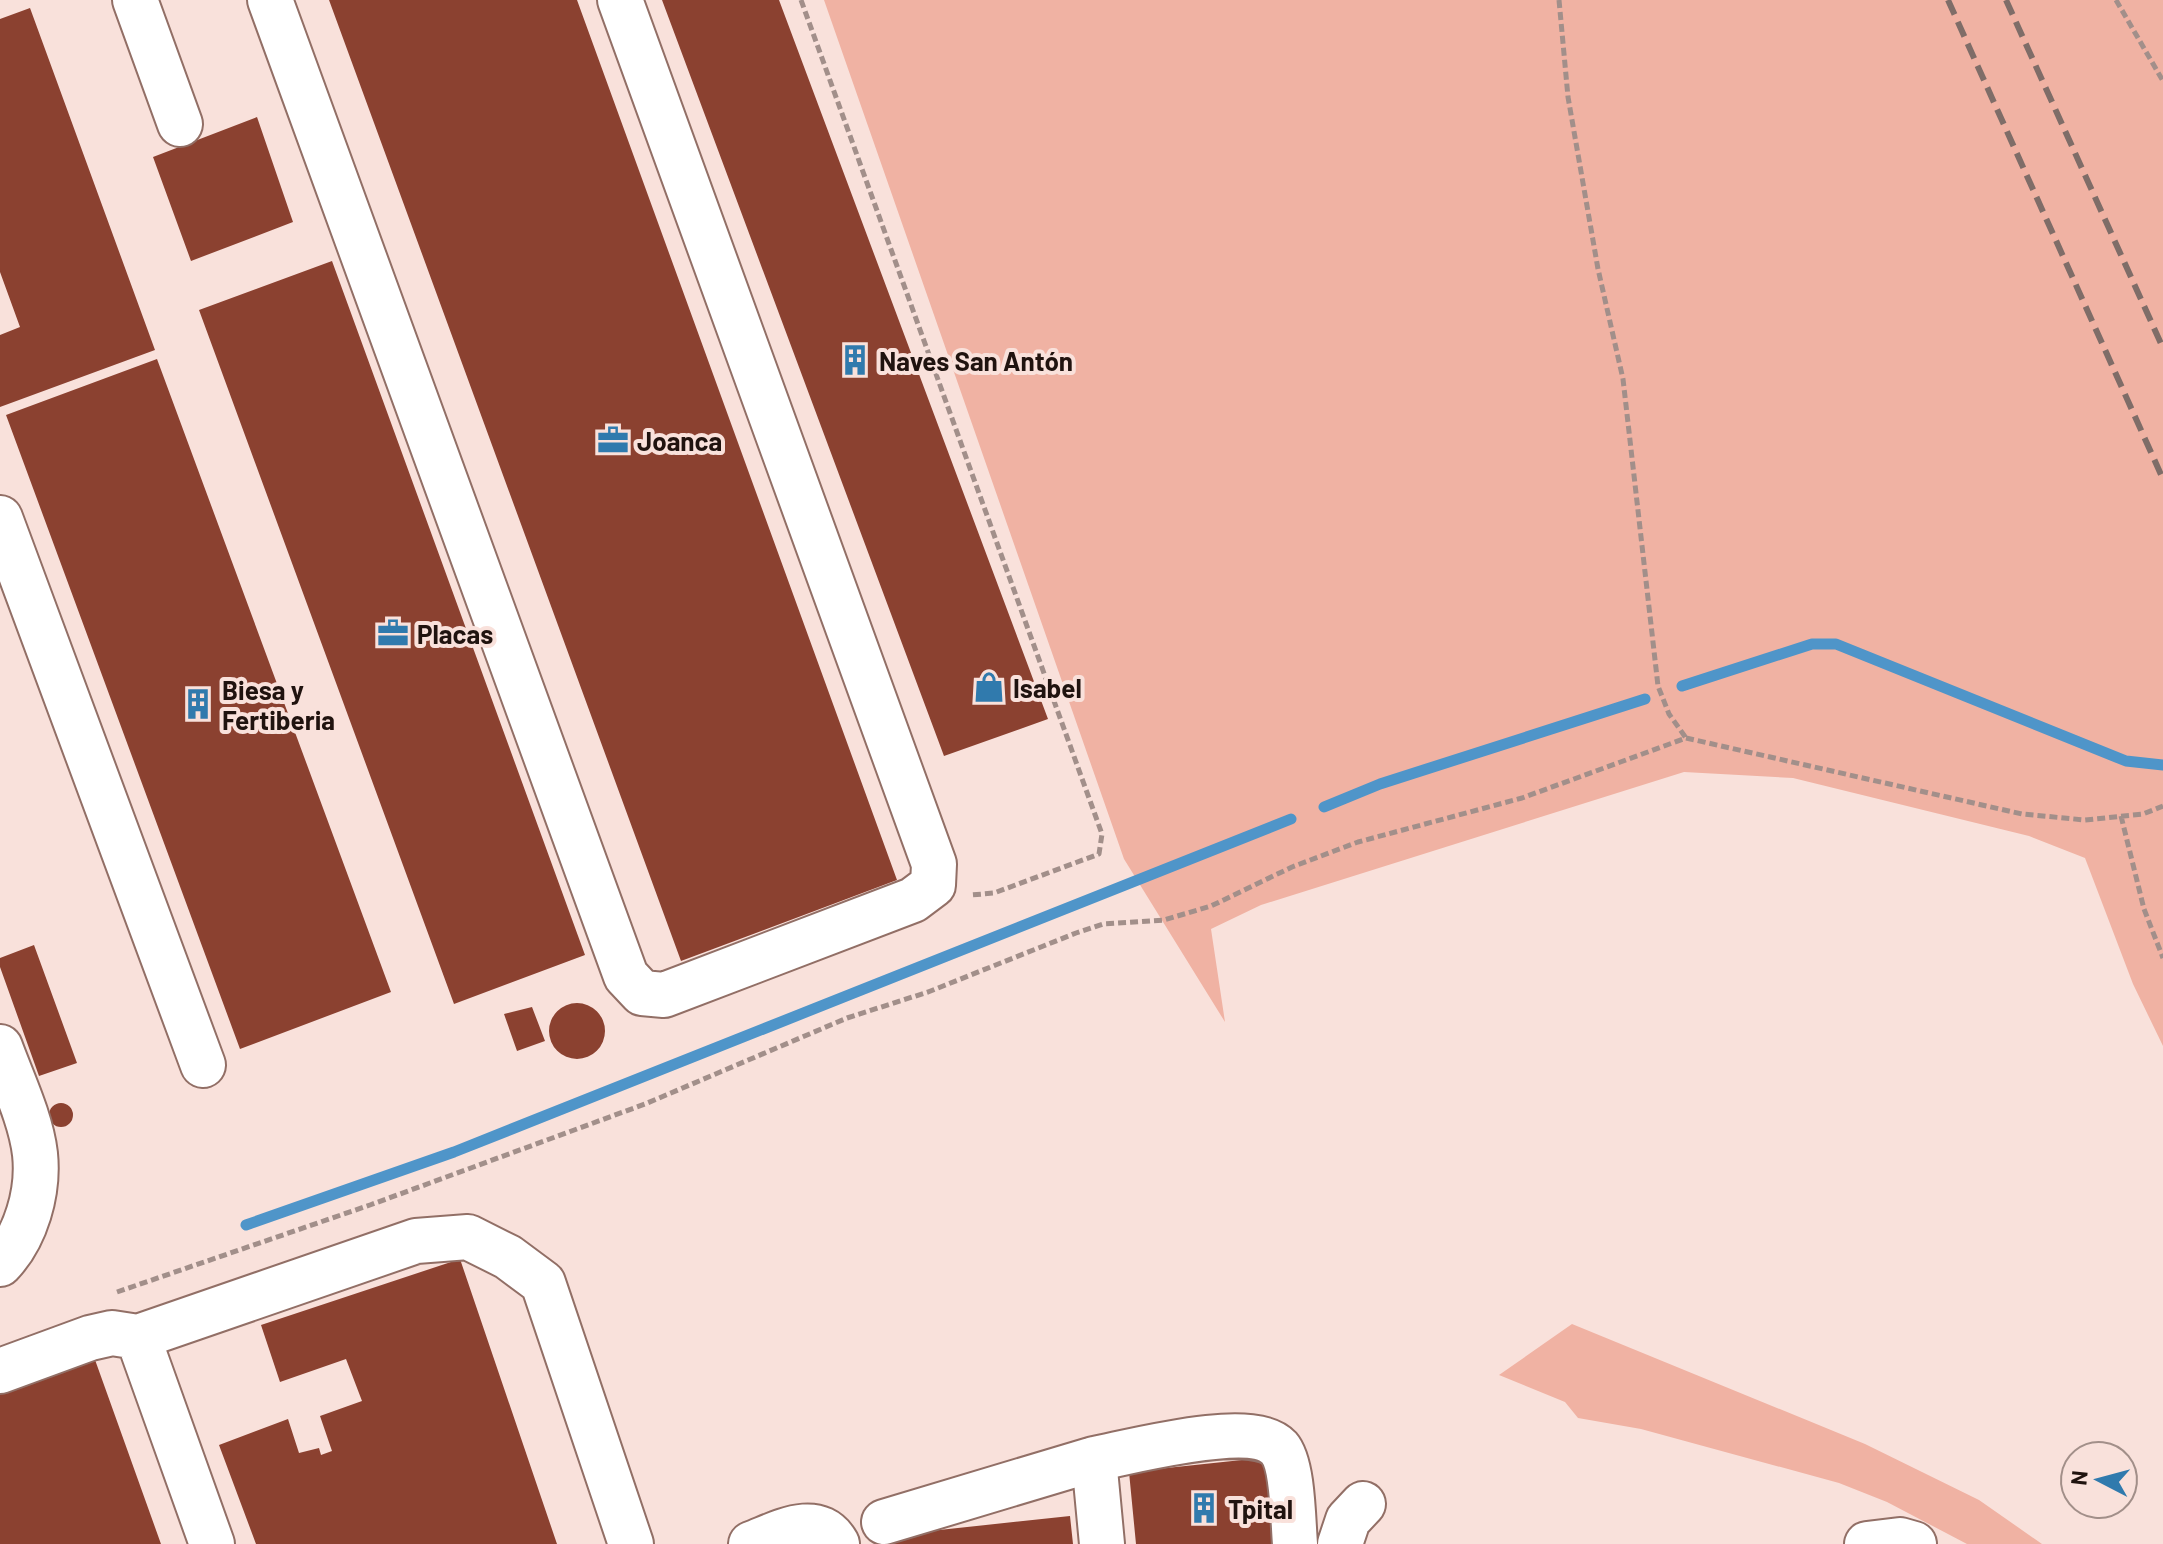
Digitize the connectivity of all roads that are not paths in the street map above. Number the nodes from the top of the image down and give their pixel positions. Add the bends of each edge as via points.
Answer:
1 (135, 0) edge
2 (270, 0) edge
3 (620, 0) edge
4 (180, 124) dead end
5 (0, 518) edge
6 (0, 1047) edge
7 (203, 1065) dead end
8 (0, 1264) edge
9 (138, 1337) junction
10 (0, 1371) edge
11 (1094, 1459) junction
12 (1363, 1504) dead end
13 (884, 1522) dead end
14 (212, 1544) edge
15 (631, 1544) edge
16 (751, 1544) edge
17 (837, 1544) edge
18 (1102, 1544) edge
19 (1295, 1544) edge
20 (1340, 1544) edge
21 (1867, 1544) edge
22 (1914, 1544) edge

1 - 4 lane
2 - 3 lane via 626,976 642,993 664,995 913,900 933,885 934,864
5 - 7 lane
6 - 8 lane via 35,1154 30,1206 16,1247
9 - 10 lane via 112,1333
9 - 14 lane
9 - 15 lane via 416,1241 468,1237 543,1283
11 - 13 lane
11 - 18 lane
11 - 19 lane via 1195,1440 1253,1436 1269,1441 1286,1463
12 - 20 lane via 1348,1520
16 - 17 lane via 804,1525 823,1529
21 - 22 lane

